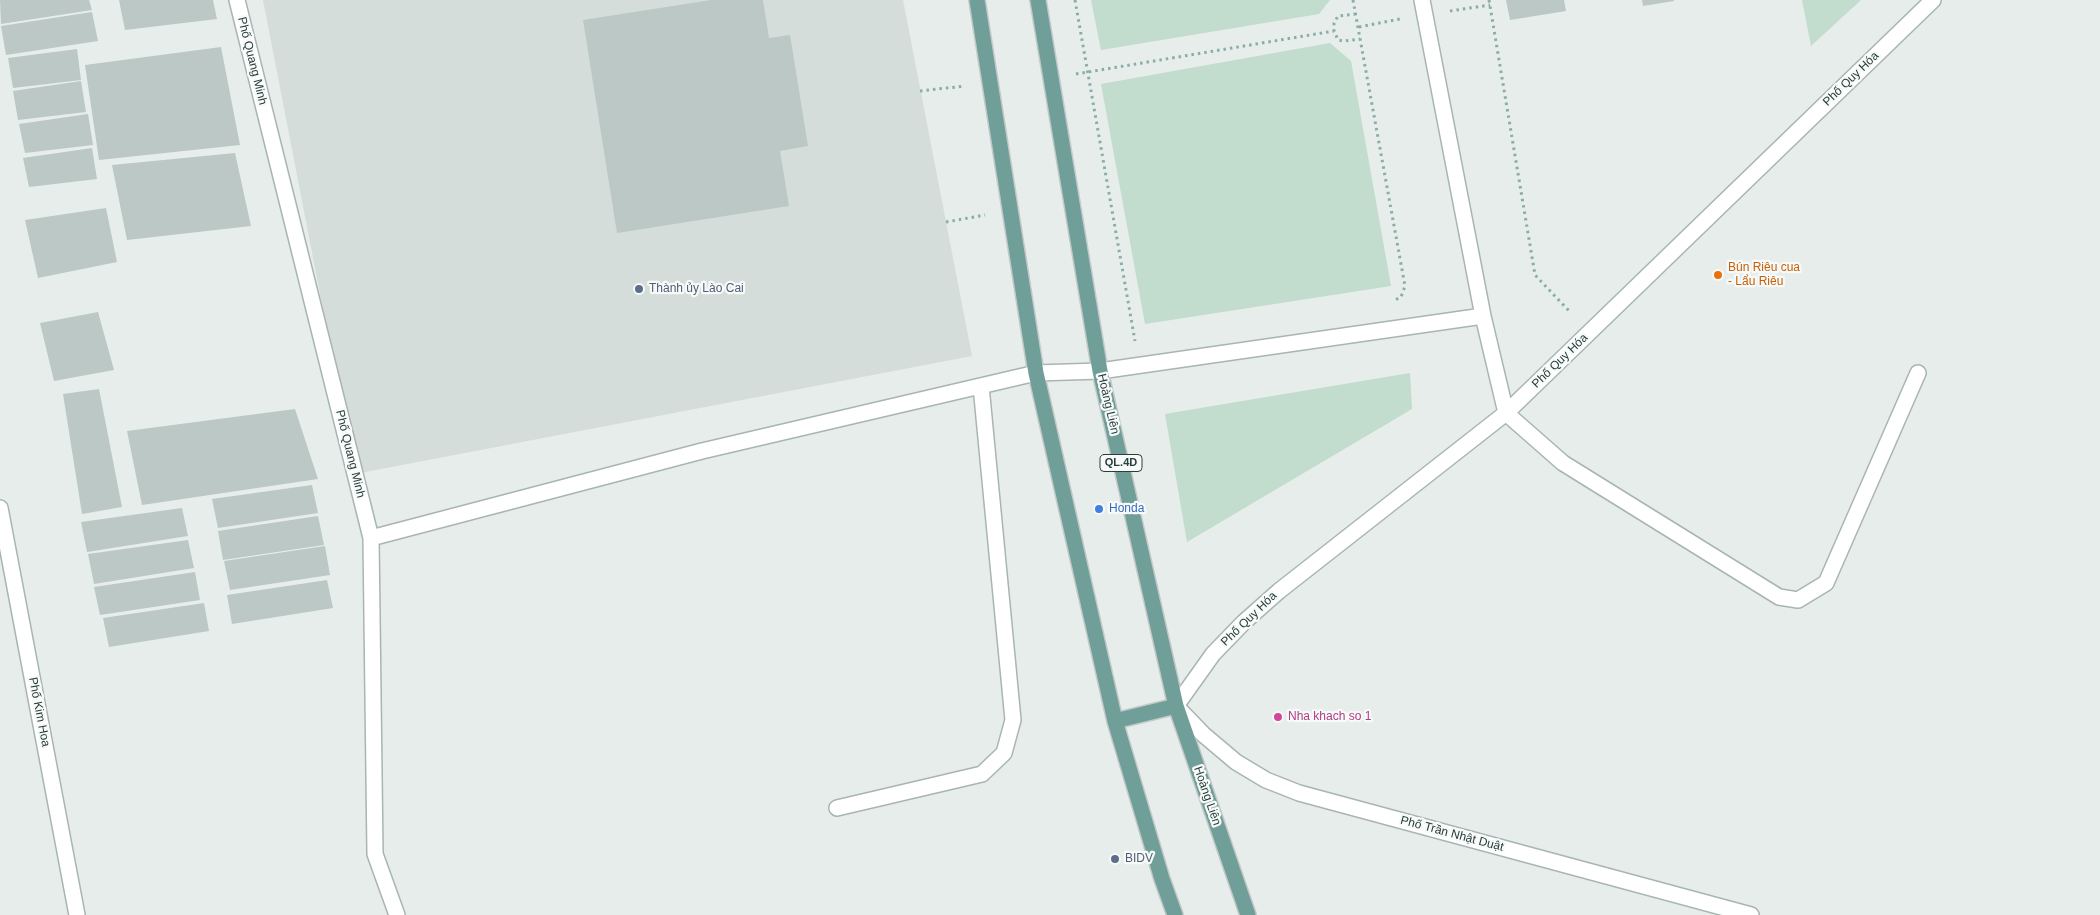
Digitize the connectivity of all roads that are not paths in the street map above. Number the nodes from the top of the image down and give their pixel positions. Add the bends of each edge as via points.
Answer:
1 (237, 0) edge
2 (977, 0) edge
3 (1038, 0) edge
4 (1422, 0) edge
5 (1933, 0) edge
6 (1483, 316) junction
7 (1100, 371) junction
8 (1036, 373) junction
9 (1918, 373) dead end
10 (981, 386) junction
11 (1506, 413) junction
12 (0, 508) edge
13 (371, 538) junction
14 (1176, 706) junction
15 (1115, 721) junction
16 (837, 808) dead end
17 (77, 915) edge
18 (397, 915) edge
19 (1175, 915) edge
20 (1248, 915) edge
21 (1751, 915) edge

1 - 13 street, Phố Quang Minh
2 - 8 main road
3 - 7 main road, Hoàng Liên / QL.4D
4 - 6 street
5 - 11 street, Phố Quy Hóa
6 - 7 street
6 - 11 street
7 - 8 street
7 - 14 main road, Hoàng Liên / QL.4D
8 - 10 street
8 - 15 main road
9 - 11 street via 1826,583 1798,600 1778,597 1562,464
10 - 13 street via 702,451
10 - 16 street via 1013,720 1004,753 982,774
11 - 14 street, Phố Quy Hóa via 1244,622 1213,654
12 - 17 street, Phố Kim Hoa
13 - 18 street, Phố Quang Minh via 375,854
14 - 15 main road
14 - 20 main road, Hoàng Liên / QL.4D
14 - 21 street, Phố Trần Nhật Duật via 1236,762 1266,780 1299,793
15 - 19 main road

